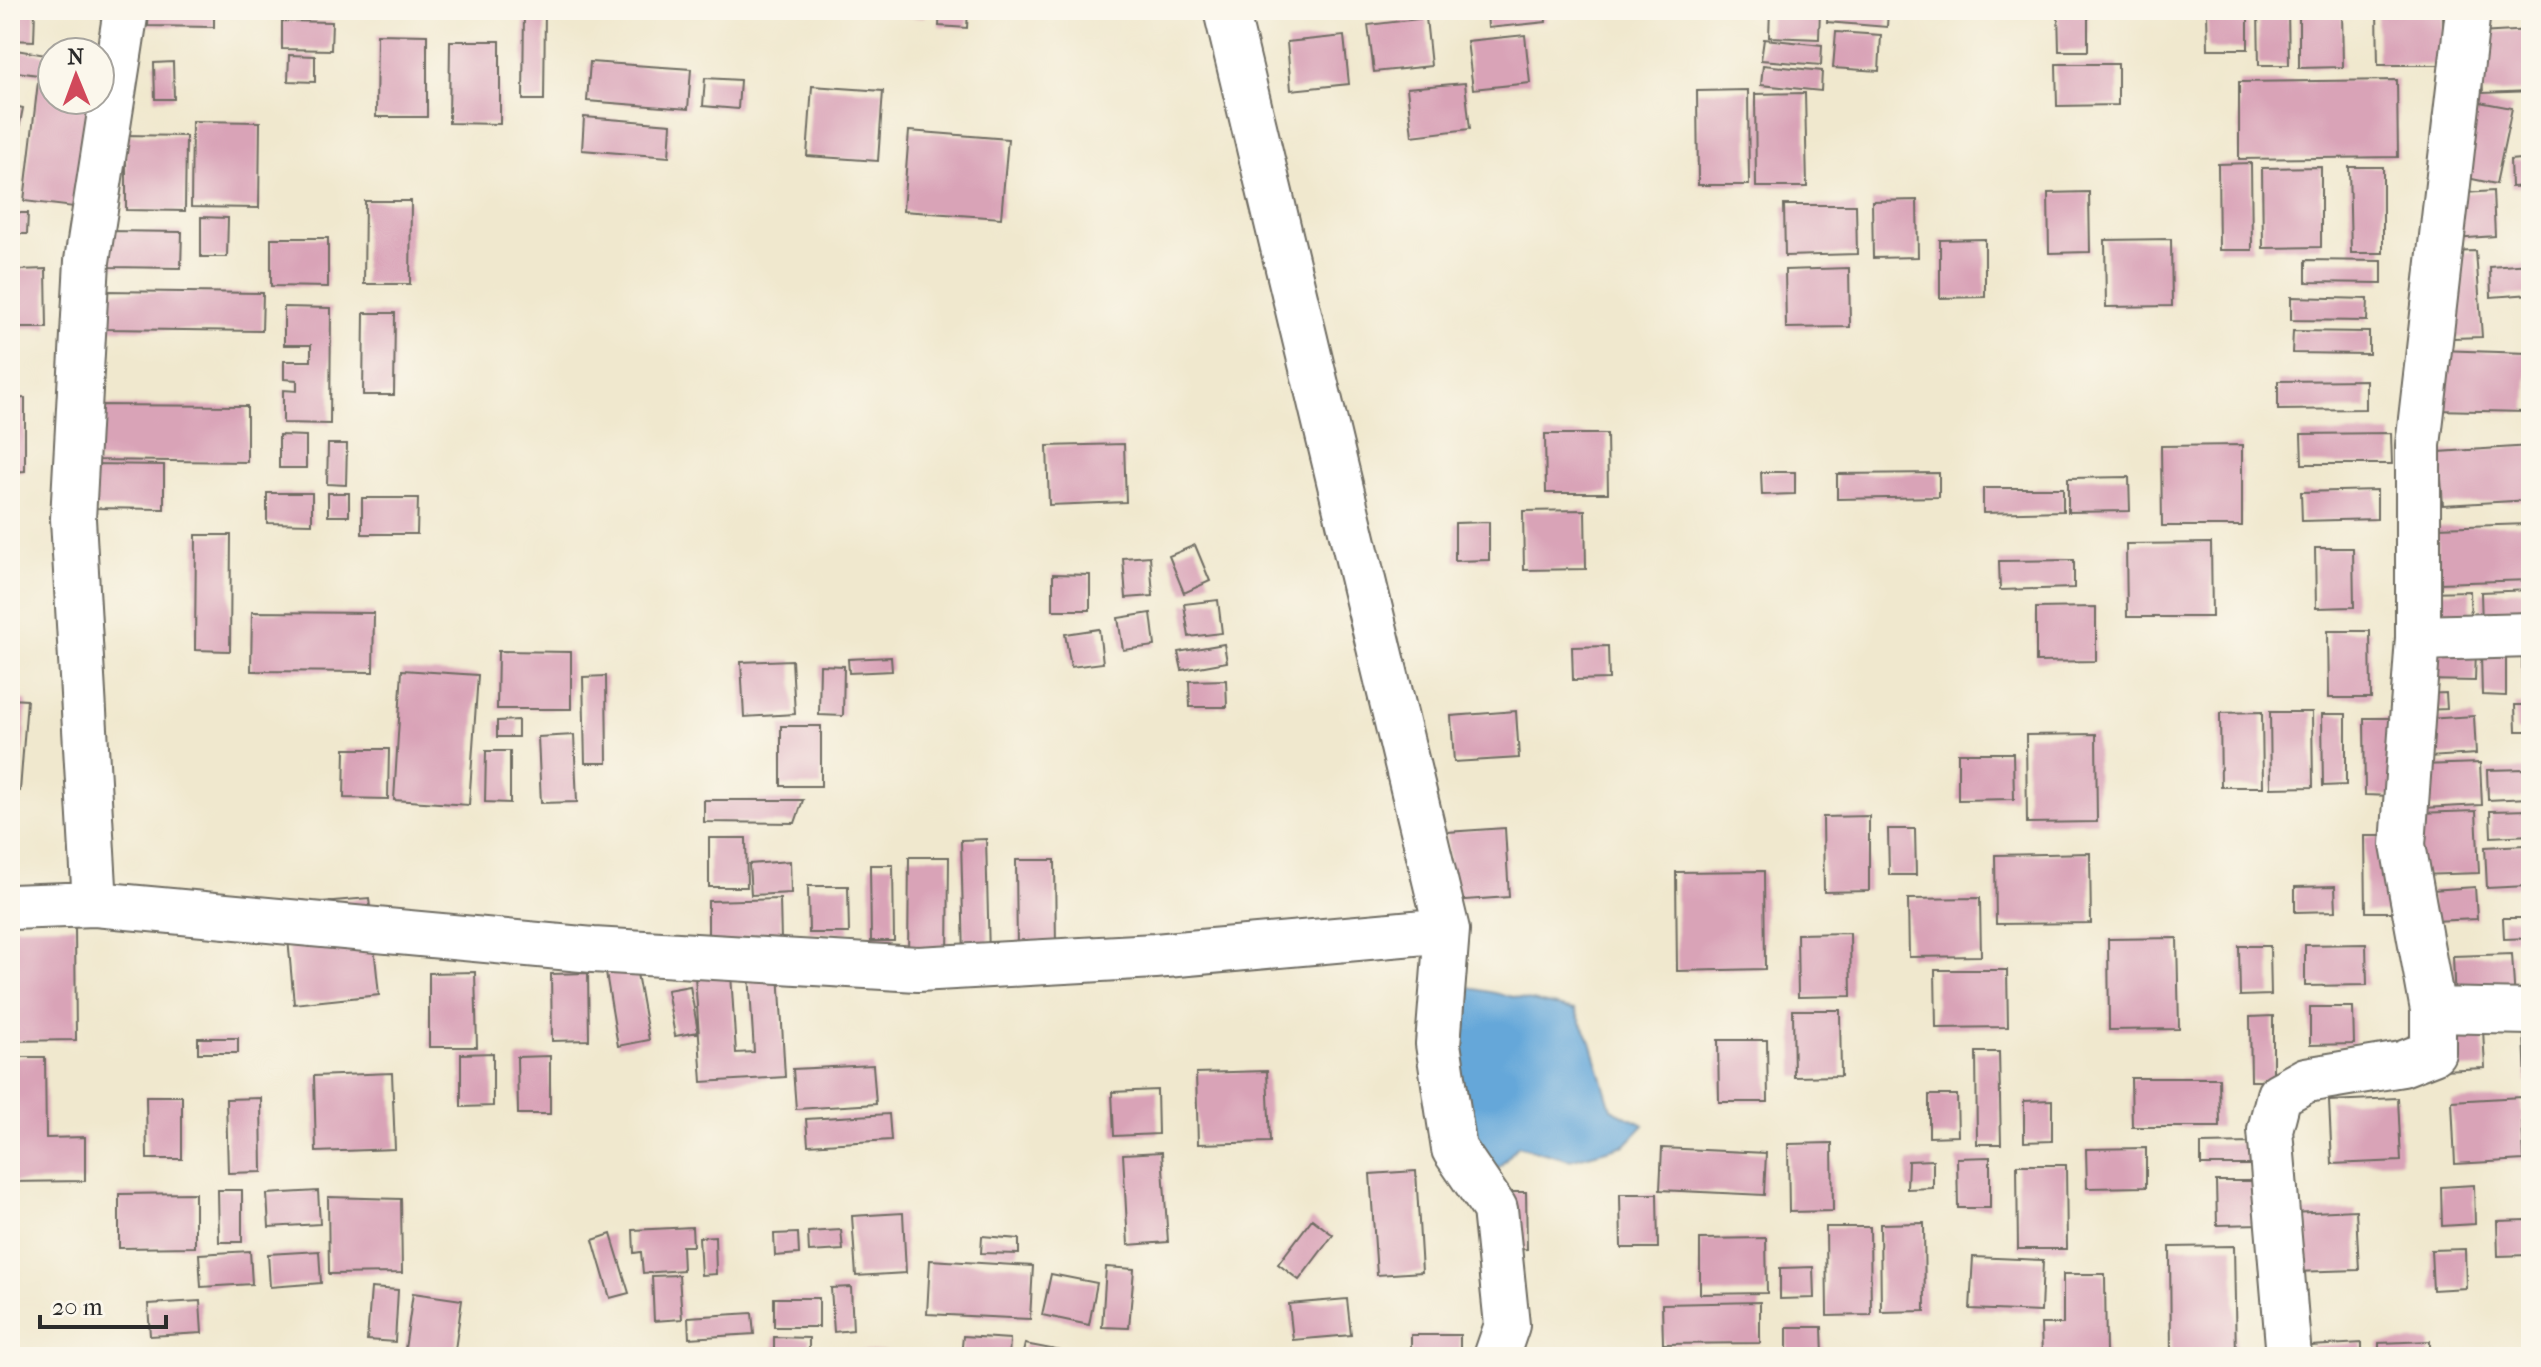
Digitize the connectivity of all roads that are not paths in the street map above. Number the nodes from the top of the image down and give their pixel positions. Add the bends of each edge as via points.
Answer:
1 (126, 10) edge
2 (1226, 10) edge
3 (2468, 10) edge
4 (2531, 635) edge
5 (2418, 638) junction
6 (95, 904) junction
7 (10, 907) edge
8 (1447, 930) junction
9 (2433, 1010) junction
10 (2531, 1012) edge
11 (1496, 1357) edge
12 (2289, 1357) edge

1 - 6 street via 87,261 73,519
2 - 8 street
3 - 5 street via 2418,445
4 - 5 street
5 - 9 street via 2403,845
6 - 7 street
6 - 8 street via 593,950 918,969 1155,956
8 - 11 street via 1438,1044 1454,1149 1495,1209 1507,1325
9 - 10 street
9 - 12 street via 2433,1052 2402,1064 2306,1080 2279,1095 2270,1130

